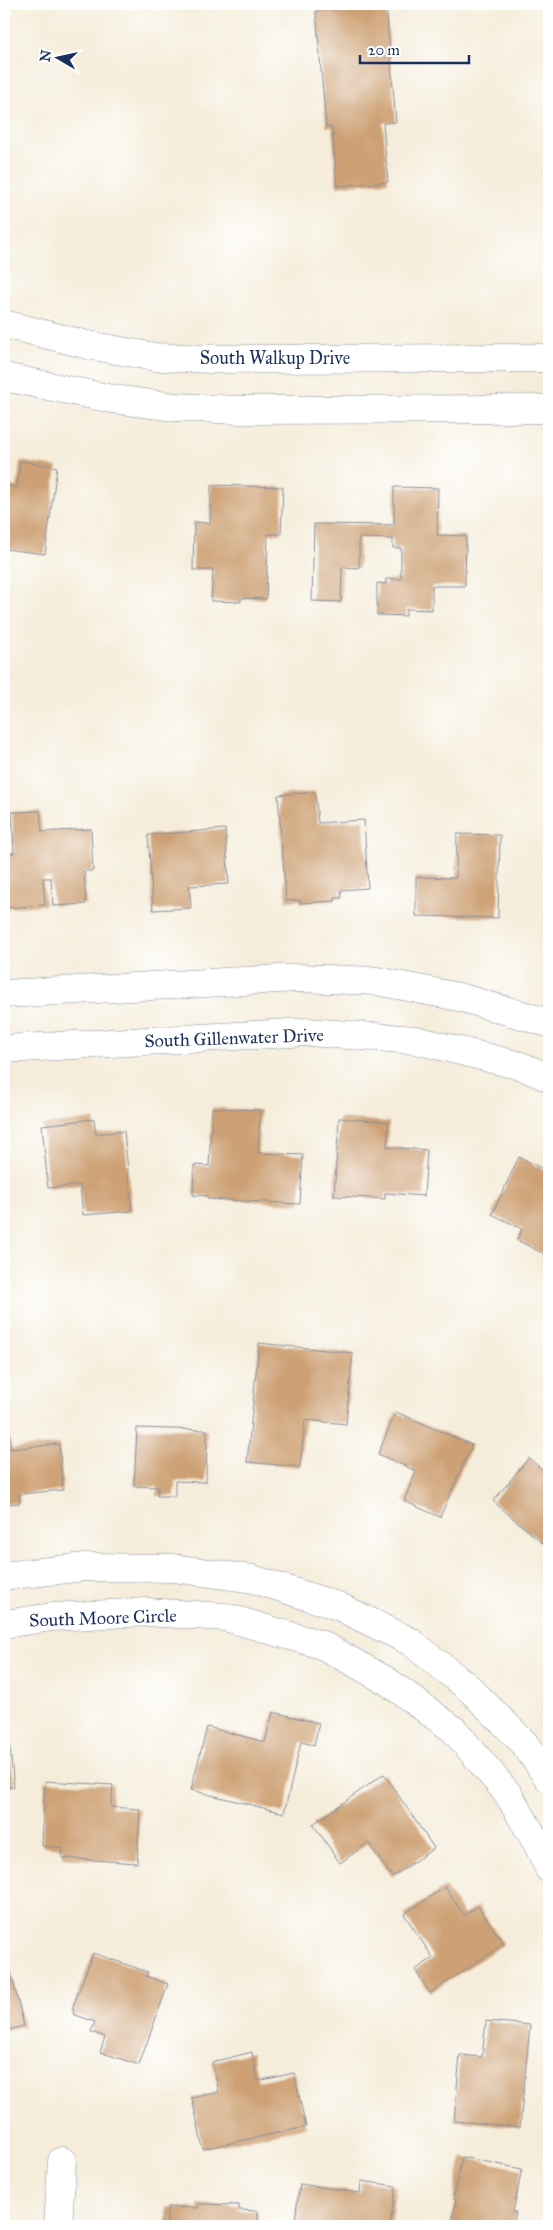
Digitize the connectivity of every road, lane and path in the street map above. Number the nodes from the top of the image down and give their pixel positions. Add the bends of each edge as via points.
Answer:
1 (4, 324) edge
2 (549, 358) edge
3 (4, 377) edge
4 (549, 409) edge
5 (4, 994) edge
6 (549, 1023) edge
7 (4, 1049) edge
8 (549, 1078) edge
9 (4, 1576) edge
10 (4, 1624) edge
11 (549, 1779) edge
12 (549, 1869) edge
13 (62, 2161) dead end
14 (58, 2226) edge

1 - 2 street, South Walkup Drive via 88,345 155,357
3 - 4 street via 112,399 175,407 239,410
5 - 6 street via 297,978 377,981 459,997
7 - 8 street, South Gillenwater Drive via 308,1032 416,1040 521,1066
9 - 11 street via 85,1567 173,1568 253,1579 338,1606 411,1642 471,1690 524,1743
10 - 12 street, South Moore Circle via 52,1617 146,1612 225,1617 322,1645 388,1681 454,1730 508,1794
13 - 14 street

